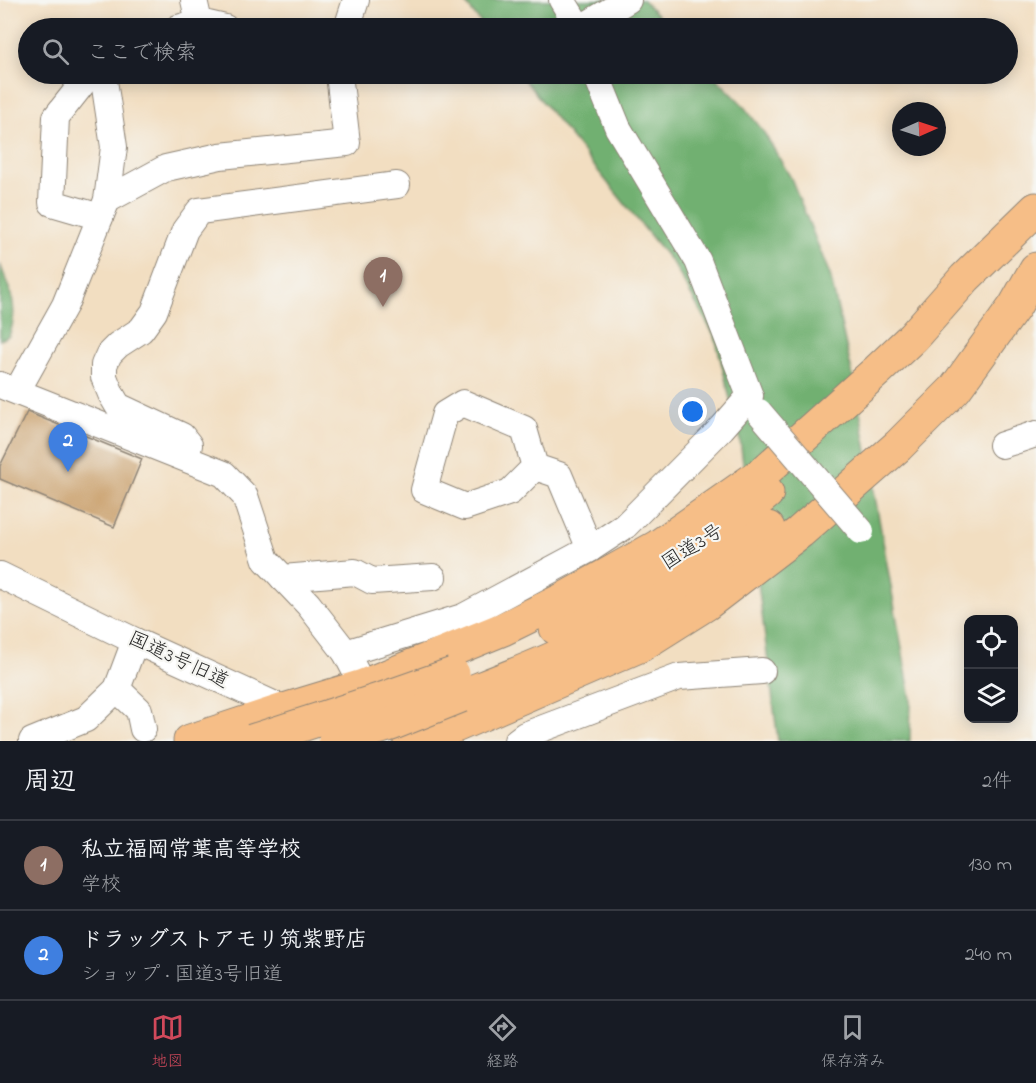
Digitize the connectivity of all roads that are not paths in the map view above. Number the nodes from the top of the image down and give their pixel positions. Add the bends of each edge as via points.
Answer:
1 (356, 0) edge
2 (562, 0) edge
3 (628, 0) edge
4 (350, 18) edge
5 (574, 18) edge
6 (597, 18) edge
7 (82, 84) edge
8 (105, 84) edge
9 (340, 84) edge
10 (600, 84) edge
11 (397, 185) dead end
12 (104, 208) junction
13 (1036, 211) edge
14 (1036, 254) edge
15 (1036, 269) edge
16 (8, 388) edge
17 (755, 404) junction
18 (1036, 434) edge
19 (1002, 445) dead end
20 (186, 458) junction
21 (535, 467) junction
22 (861, 531) dead end
23 (590, 549) junction
24 (0, 575) edge
25 (433, 577) dead end
26 (283, 578) junction
27 (135, 640) junction
28 (346, 653) junction
29 (762, 671) dead end
30 (363, 686) junction
31 (117, 689) junction
32 (454, 709) edge
33 (284, 710) junction
34 (142, 729) dead end
35 (32, 741) edge
36 (189, 741) edge
37 (252, 741) edge
38 (335, 741) edge
39 (359, 741) edge
40 (410, 741) edge
41 (517, 741) edge

1 - 4 street
2 - 5 street
3 - 6 street
7 - 12 street via 56,117 52,203
8 - 12 street via 114,147
9 - 12 street via 347,143 220,156 166,168
10 - 17 street via 618,128 698,261
11 - 20 street via 199,211 184,230 154,312 141,330 117,345 104,365 118,406 182,435 189,445
12 - 16 street via 65,305
13 - 30 highway via 964,278 878,370 764,472 696,520 657,547 566,598 503,629
13 - 32 highway, 国道3号 via 925,349 819,450 726,528 602,604 528,642
14 - 32 highway, 国道3号 via 943,371 838,474 738,551 616,627
15 - 32 highway via 1015,306 955,389 898,446 800,532 706,604 641,645
16 - 20 street
17 - 22 street, bridge
17 - 23 street via 722,428 625,526
18 - 19 street
20 - 26 street via 224,474 245,496 266,560
21 - 21 street via 510,492 465,507 424,490 445,414 463,403 524,429
21 - 23 street via 559,475
23 - 28 street via 463,617
24 - 27 street, 国道3号旧道
25 - 26 street via 372,581 355,572
26 - 28 street
27 - 31 street
27 - 33 street, 国道3号旧道
28 - 30 street
29 - 41 street via 679,677
30 - 33 highway
31 - 34 street via 139,710
31 - 35 street via 86,718
32 - 37 highway, 国道3号, bridge via 372,703
32 - 38 highway, 国道3号, bridge
32 - 40 highway
33 - 36 highway
33 - 39 street, 国道3号旧道

